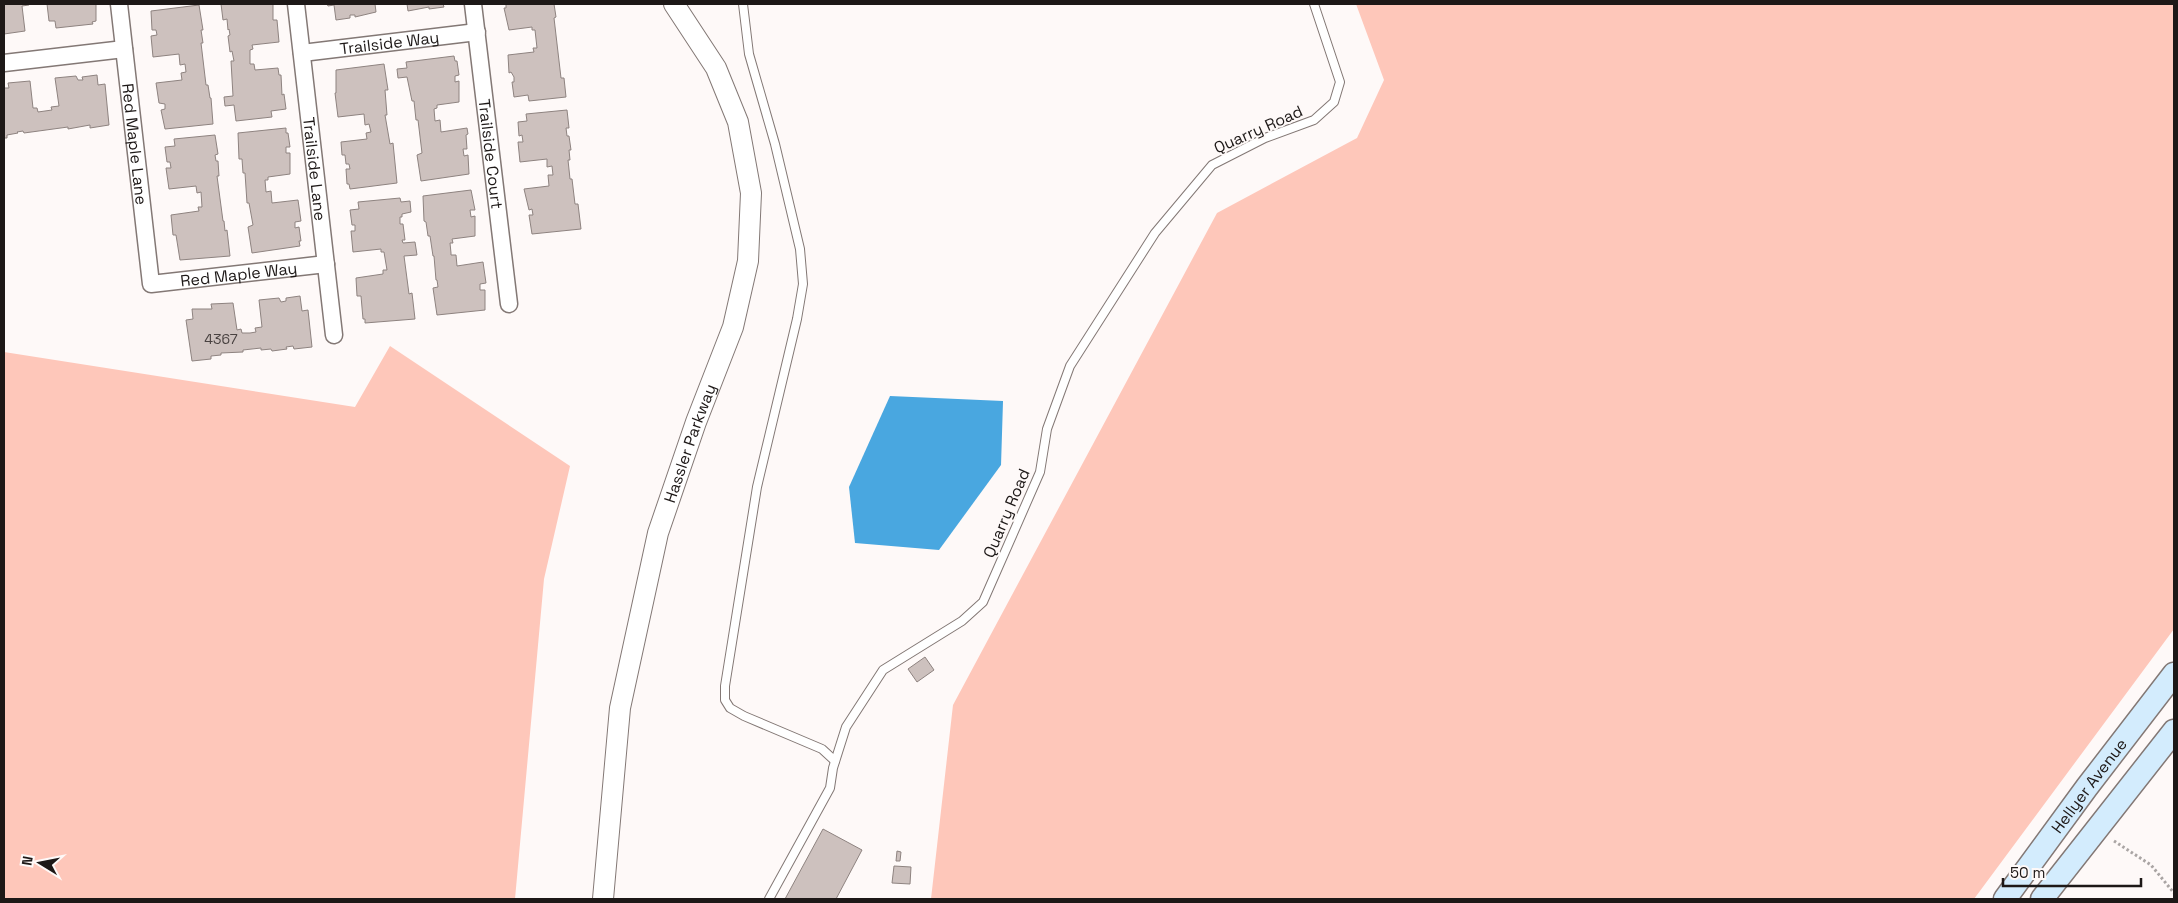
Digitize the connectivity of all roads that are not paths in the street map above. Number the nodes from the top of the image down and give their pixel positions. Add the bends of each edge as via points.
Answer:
1 (119, 4) edge
2 (296, 4) edge
3 (473, 4) edge
4 (674, 4) edge
5 (743, 4) edge
6 (1314, 4) edge
7 (477, 32) junction
8 (124, 48) junction
9 (302, 53) junction
10 (4, 63) edge
11 (326, 264) junction
12 (151, 284) joint
13 (509, 304) dead end
14 (334, 336) dead end
15 (2174, 674) edge
16 (2174, 731) edge
17 (835, 761) junction
18 (603, 899) edge
19 (769, 899) edge
20 (2005, 899) edge
21 (2042, 899) edge

1 - 8 street, Red Maple Lane
2 - 9 street, Trailside Lane
3 - 7 street, Trailside Court
4 - 18 street, Hassler Parkway via 716,68 738,122 751,193 748,261 733,327 658,533 620,708
5 - 17 lane via 749,54 800,248 803,284 757,487 725,700 730,708 753,720 822,748
6 - 17 lane, Quarry Road via 1340,82 1334,102 1314,120 1265,138 1212,165 1155,233 1070,366 1046,429 1040,472 983,602 962,621 883,670 846,727
7 - 9 street, Trailside Way
7 - 13 street, Trailside Court
8 - 10 street
8 - 12 street, Red Maple Lane
9 - 11 street, Trailside Lane
11 - 12 street, Red Maple Way
11 - 14 street, Trailside Lane
15 - 20 main road, Hellyer Avenue
16 - 21 main road, Hellyer Avenue
17 - 19 lane, Quarry Road via 830,788

